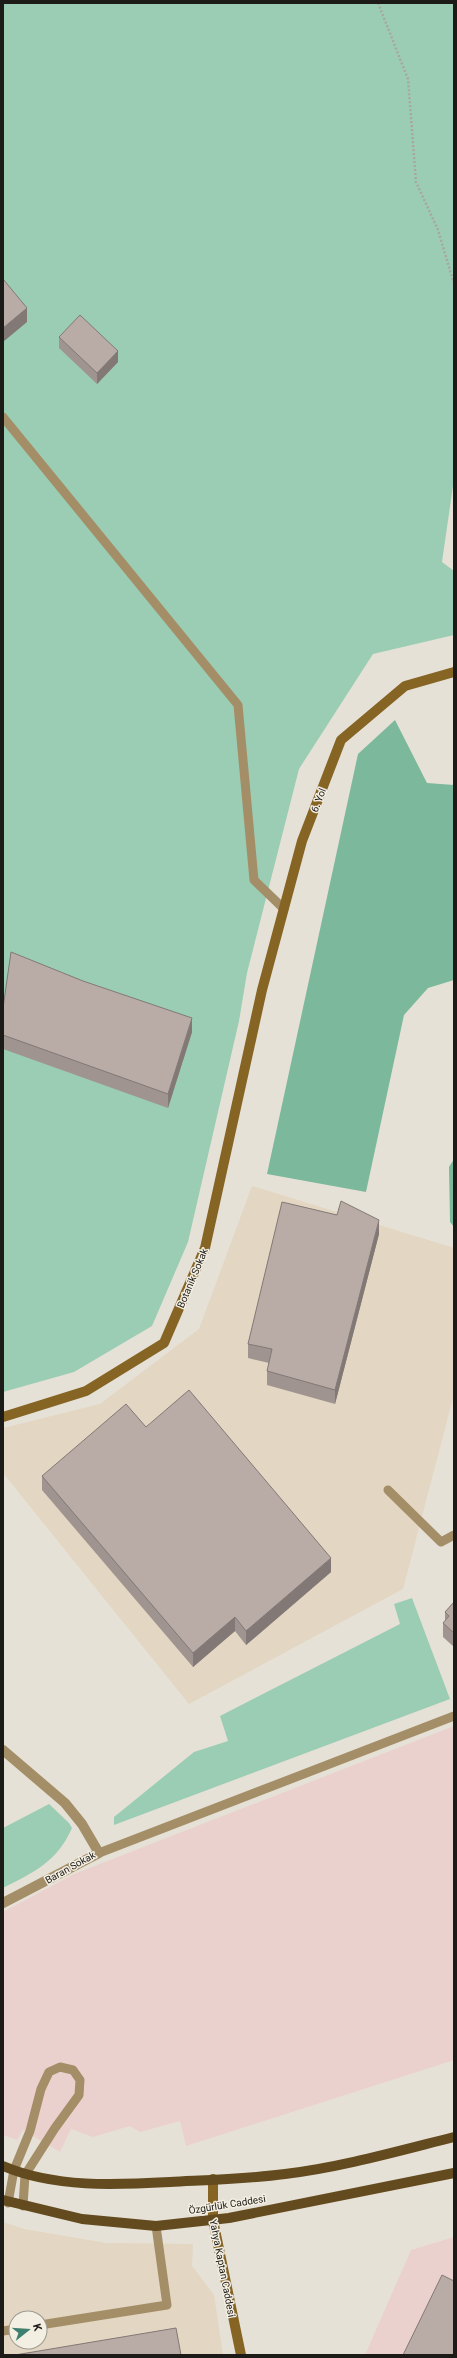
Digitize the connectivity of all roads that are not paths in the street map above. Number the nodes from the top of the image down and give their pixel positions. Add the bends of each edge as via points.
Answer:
1 (3, 417) edge
2 (454, 672) edge
3 (284, 909) junction
4 (262, 990) joint
5 (3, 1417) edge
6 (388, 1490) dead end
7 (454, 1535) edge
8 (454, 1716) edge
9 (3, 1750) edge
10 (99, 1853) junction
11 (3, 1902) edge
12 (454, 2137) edge
13 (3, 2166) edge
14 (14, 2170) junction
15 (454, 2173) edge
16 (25, 2175) junction
17 (213, 2179) junction
18 (5, 2202) edge
19 (23, 2206) junction
20 (213, 2220) junction
21 (156, 2226) junction
22 (48, 2324) edge
23 (241, 2355) edge

1 - 3 lane via 238,706 254,880
2 - 3 main road, 6. Yol via 405,686 342,740 302,841
3 - 4 main road, 6. Yol
4 - 5 main road, Botanik Sokak via 205,1248 164,1343 86,1391
6 - 7 lane via 441,1542
8 - 10 lane
9 - 10 street, Baran Sokak via 65,1803 82,1824
10 - 11 street, Baran Sokak
12 - 17 main road via 377,2156 285,2174
13 - 14 main road
14 - 16 main road
14 - 16 lane via 49,2072 60,2067 73,2070 80,2080 79,2095
14 - 18 lane
15 - 20 main road, Özgürlük Caddesi
16 - 17 main road via 90,2184
16 - 19 lane
17 - 20 main road, Yahya Kaptan Caddesi
18 - 19 main road, Özgürlük Caddesi
19 - 21 main road, Özgürlük Caddesi via 82,2219
20 - 21 main road, Özgürlük Caddesi
20 - 23 main road, Yahya Kaptan Caddesi
21 - 22 lane via 167,2305

